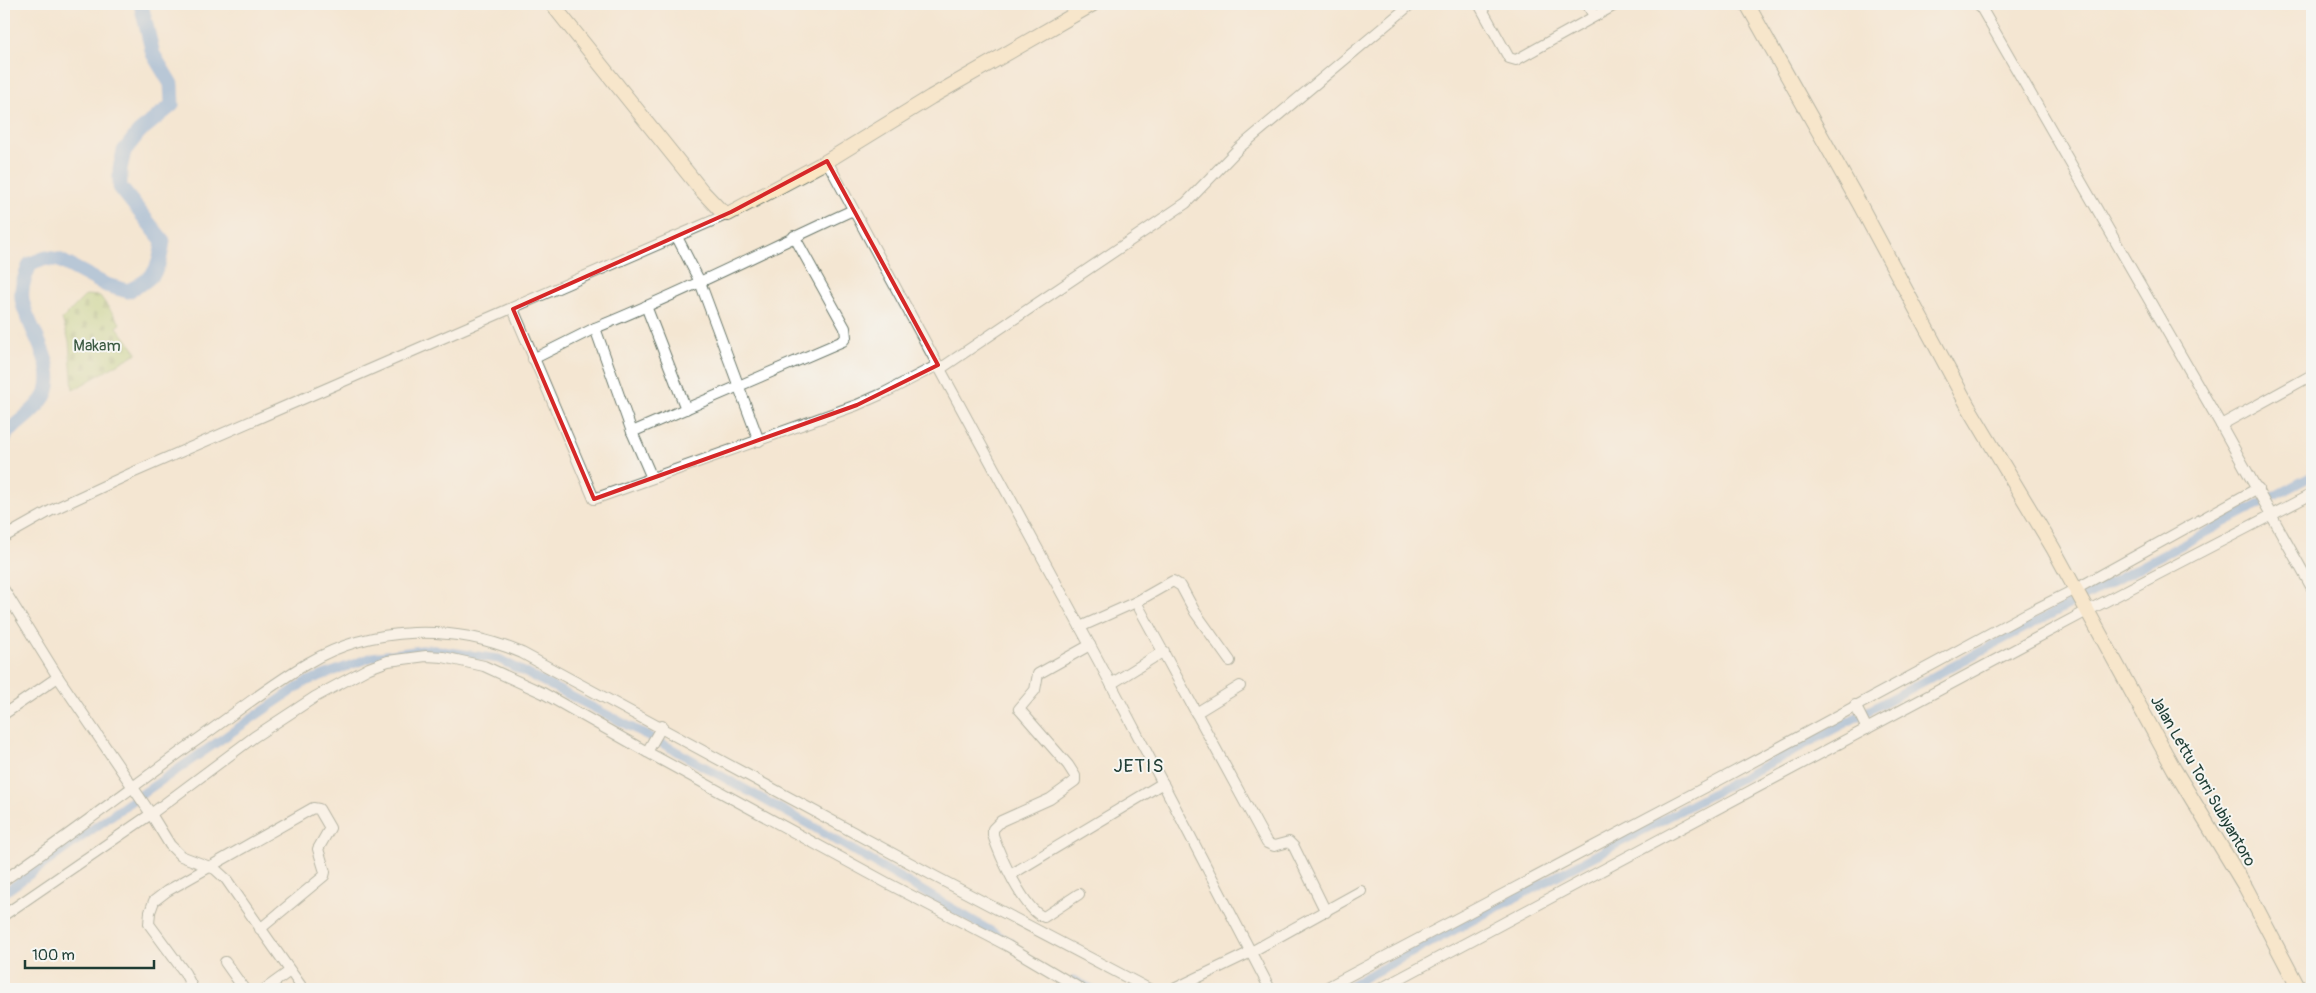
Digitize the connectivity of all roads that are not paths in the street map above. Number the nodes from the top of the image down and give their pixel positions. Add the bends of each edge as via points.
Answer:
1 (552, 4) edge
2 (1093, 4) edge
3 (1411, 4) edge
4 (1479, 4) edge
5 (1587, 4) edge
6 (1617, 4) edge
7 (1747, 4) edge
8 (1979, 4) edge
9 (1594, 16) junction
10 (827, 161) junction
11 (853, 210) junction
12 (728, 214) junction
13 (794, 236) junction
14 (676, 237) junction
15 (700, 282) junction
16 (646, 306) junction
17 (513, 309) junction
18 (595, 328) junction
19 (533, 359) junction
20 (939, 367) junction
21 (2312, 375) edge
22 (738, 385) junction
23 (686, 409) junction
24 (2221, 425) junction
25 (632, 432) junction
26 (759, 441) junction
27 (652, 478) junction
28 (2259, 490) junction
29 (2312, 494) edge
30 (2271, 513) junction
31 (4, 537) edge
32 (2312, 588) edge
33 (4, 590) edge
34 (2077, 590) junction
35 (1136, 602) junction
36 (7, 603) edge
37 (2086, 610) junction
38 (1080, 627) junction
39 (1090, 645) junction
40 (1164, 650) junction
41 (1230, 661) dead end
42 (58, 677) junction
43 (1111, 684) junction
44 (1240, 686) dead end
45 (1856, 707) junction
46 (1196, 713) junction
47 (4, 714) edge
48 (660, 728) junction
49 (1867, 728) junction
50 (648, 750) junction
51 (1163, 783) junction
52 (134, 789) junction
53 (149, 811) junction
54 (209, 868) junction
55 (1012, 874) junction
56 (4, 880) edge
57 (1361, 891) dead end
58 (1079, 894) dead end
59 (1326, 912) junction
60 (4, 915) edge
61 (1044, 916) junction
62 (260, 929) junction
63 (1040, 932) junction
64 (1251, 952) junction
65 (225, 962) dead end
66 (290, 971) junction
67 (193, 989) edge
68 (244, 989) edge
69 (265, 989) edge
70 (303, 989) edge
71 (1081, 989) edge
72 (1149, 989) edge
73 (1174, 989) edge
74 (1270, 989) edge
75 (1324, 989) edge
76 (1380, 989) edge
77 (2299, 989) edge

1 - 12 main road via 702,190
2 - 10 main road
3 - 20 street via 1239,148 1186,203
4 - 9 street via 1509,58 1516,60
5 - 9 street
6 - 9 street
7 - 34 main road, Jalan Lettu Torri Subiyantoro via 1968,406
8 - 24 street
10 - 11 street
10 - 12 main road
11 - 13 street
11 - 20 street
12 - 14 street
13 - 15 street
13 - 22 street via 845,328 846,337 839,343
14 - 15 street
14 - 17 street
15 - 16 street
15 - 22 street
16 - 18 street
16 - 23 street
17 - 19 street
17 - 31 street via 132,473 46,513
18 - 19 street
18 - 25 street
19 - 27 street via 594,499
20 - 26 street via 884,393
20 - 38 street
21 - 24 street
22 - 23 street
22 - 26 street
23 - 25 street
24 - 28 street
25 - 27 street
26 - 27 street
28 - 30 street
28 - 34 street
29 - 30 street
30 - 32 street
30 - 37 street
33 - 36 street
34 - 37 main road, Jalan Lettu Torri Subiyantoro
34 - 45 street
35 - 38 street
35 - 40 street
35 - 41 street via 1172,581 1178,584
36 - 42 street
37 - 49 street
37 - 77 main road, Jalan Lettu Torri Subiyantoro via 2191,800 2246,888
38 - 39 street
39 - 43 street
39 - 55 street via 1038,674 1035,690 1019,707 1068,765 1076,780 1050,799 996,825 993,834
40 - 43 street
40 - 46 street
42 - 47 street
42 - 52 street
43 - 51 street
44 - 46 street
45 - 49 street
45 - 75 street
46 - 59 street via 1267,844 1274,846 1289,842 1294,847
48 - 50 street
48 - 52 street via 510,648 461,636 400,632 358,642 309,662
48 - 63 street
49 - 76 street
50 - 53 street via 543,693 484,666 443,657 414,657 368,668 315,697
50 - 71 street
51 - 55 street
51 - 64 street
52 - 53 street
52 - 56 street
53 - 54 street via 176,852
53 - 60 street
54 - 62 street via 221,873
54 - 62 street via 313,808 322,811 330,830 318,849 324,876
54 - 67 street via 159,896 150,912 151,928
55 - 61 street via 1026,904
57 - 59 street
58 - 61 street
59 - 64 street
61 - 63 street
62 - 66 street
63 - 72 street
64 - 73 street
64 - 74 street
65 - 68 street
66 - 69 street
66 - 70 street

